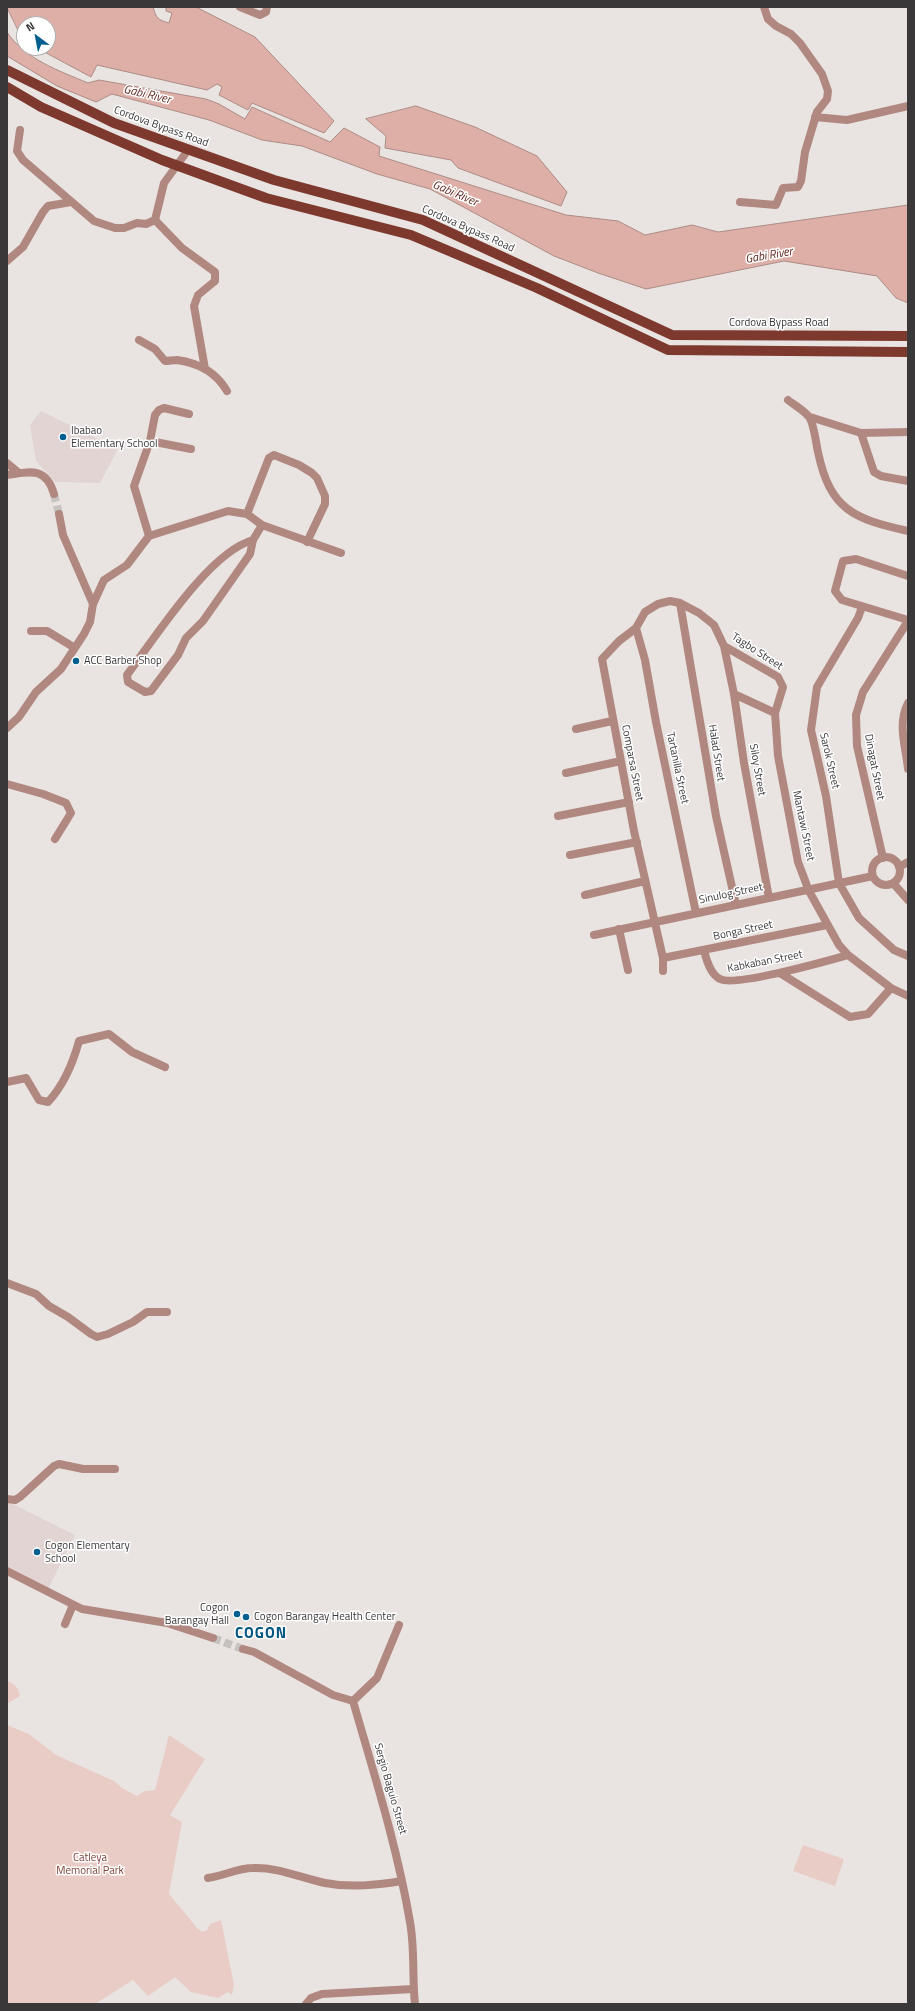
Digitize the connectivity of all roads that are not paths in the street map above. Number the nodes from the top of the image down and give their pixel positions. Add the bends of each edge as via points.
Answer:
1 (240, 7) edge
2 (267, 7) edge
3 (764, 7) edge
4 (7, 70) edge
5 (7, 87) edge
6 (908, 106) edge
7 (816, 117) junction
8 (20, 130) dead end
9 (188, 150) junction
10 (177, 165) junction
11 (71, 202) junction
12 (740, 202) dead end
13 (155, 220) junction
14 (7, 261) edge
15 (908, 336) edge
16 (139, 340) dead end
17 (908, 352) edge
18 (205, 369) junction
19 (226, 391) dead end
20 (788, 400) dead end
21 (189, 414) dead end
22 (810, 418) junction
23 (908, 432) edge
24 (860, 433) junction
25 (150, 442) junction
26 (191, 449) dead end
27 (7, 463) edge
28 (13, 474) edge
29 (908, 481) edge
30 (7, 483) edge
31 (54, 494) tunnel mouth
32 (59, 514) tunnel mouth
33 (247, 514) junction
34 (262, 525) junction
35 (908, 531) edge
36 (149, 536) junction
37 (253, 540) junction
38 (308, 542) junction
39 (341, 553) dead end
40 (908, 576) edge
41 (680, 603) junction
42 (93, 604) junction
43 (862, 607) junction
44 (908, 620) edge
45 (636, 628) junction
46 (31, 631) dead end
47 (724, 646) junction
48 (75, 648) junction
49 (734, 694) junction
50 (908, 704) edge
51 (775, 713) junction
52 (905, 713) edge
53 (612, 720) junction
54 (7, 728) edge
55 (576, 729) dead end
56 (907, 758) edge
57 (621, 761) junction
58 (908, 769) edge
59 (566, 773) dead end
60 (7, 784) edge
61 (629, 802) junction
62 (558, 816) dead end
63 (55, 839) dead end
64 (637, 842) junction
65 (570, 855) dead end
66 (883, 858) junction
67 (908, 862) edge
68 (899, 867) junction
69 (873, 876) junction
70 (645, 881) junction
71 (840, 882) junction
72 (893, 883) junction
73 (809, 891) junction
74 (585, 896) dead end
75 (769, 898) junction
76 (908, 900) edge
77 (736, 905) junction
78 (696, 913) junction
79 (654, 922) junction
80 (827, 925) junction
81 (619, 929) junction
82 (594, 935) dead end
83 (704, 950) junction
84 (848, 955) junction
85 (908, 956) edge
86 (663, 958) junction
87 (628, 970) dead end
88 (663, 971) dead end
89 (780, 973) junction
90 (891, 988) junction
91 (908, 996) edge
92 (165, 1067) dead end
93 (7, 1082) edge
94 (7, 1283) edge
95 (167, 1312) dead end
96 (115, 1469) dead end
97 (7, 1499) edge
98 (7, 1571) edge
99 (73, 1605) junction
100 (65, 1624) dead end
101 (399, 1625) dead end
102 (213, 1638) tunnel mouth
103 (243, 1648) tunnel mouth
104 (353, 1701) junction
105 (208, 1878) dead end
106 (402, 1881) junction
107 (413, 1989) junction
108 (306, 2004) edge
109 (415, 2004) edge

1 - 2 street via 260,15 266,12
3 - 7 street via 768,19 800,43 822,74 828,92 827,99
4 - 9 main road, Cordova Bypass Road via 114,123
5 - 10 main road via 41,107
6 - 7 street via 847,120
7 - 12 street via 798,187 783,188 778,202 773,206
8 - 11 street via 17,150 23,160
9 - 10 street
9 - 15 main road, Cordova Bypass Road via 274,180 423,220 672,335
10 - 13 street via 164,183
10 - 17 main road via 266,198 411,235 537,288 668,350
11 - 13 street via 94,221 115,228 137,223 146,224
11 - 14 street via 48,206 23,246
13 - 18 street via 182,248 215,272 215,281 198,295 194,306
16 - 18 street via 155,350 165,361 195,364
18 - 19 street via 214,374
20 - 22 street
21 - 25 street via 164,408 159,410 155,414
22 - 24 street
22 - 35 street via 821,468 835,499 854,515
23 - 24 street
24 - 29 street via 874,472 881,476
25 - 26 street
25 - 36 street via 134,486
27 - 28 street
28 - 30 street
28 - 31 street via 34,471 48,481
32 - 42 street via 63,535
33 - 34 street
33 - 36 street via 228,511
33 - 38 street via 269,458 274,455 299,465 317,478 325,504
34 - 37 street
34 - 38 street
36 - 42 street via 127,565 106,577
37 - 37 street via 243,543 201,576 127,674 128,682 145,692 151,690 178,655 186,638 202,621 250,554
38 - 39 street
40 - 43 street via 856,559 843,561 835,591 842,600
41 - 45 street, Comparsa Street via 670,601 658,604 645,612
41 - 47 street, Tagbo Street via 714,625
41 - 77 street, Halad Street via 716,816
42 - 48 street via 90,622
43 - 44 street
43 - 71 street, Sarok Street via 817,687 811,730 826,796
44 - 66 street, Dinagat Street via 863,692 856,715 857,746
45 - 53 street, Comparsa Street via 602,659
45 - 78 street, Tartanilla Street via 645,660
46 - 48 street via 47,631
47 - 49 street, Siloy Street
47 - 51 street, Tagbo Street via 780,680 783,692
48 - 54 street via 61,669 36,692
49 - 51 street
49 - 75 street, Siloy Street
50 - 52 street
51 - 73 street, Mantawi Street via 778,756 791,833
52 - 56 street via 902,728
53 - 55 street
53 - 57 street, Comparsa Street
56 - 58 street
57 - 59 street
57 - 61 street, Comparsa Street
60 - 63 street via 66,803 71,813
61 - 62 street
61 - 64 street, Comparsa Street
64 - 65 street
64 - 70 street, Comparsa Street
66 - 68 street via 891,858
66 - 69 street via 874,865
67 - 68 street
68 - 72 street via 899,876
69 - 71 street, Sinulog Street
69 - 72 street via 880,883
70 - 74 street
70 - 79 street, Comparsa Street
71 - 73 street, Sinulog Street
71 - 85 street, Sarok Street via 859,918 894,950
72 - 76 street
73 - 75 street, Sinulog Street
73 - 80 street, Mantawi Street
75 - 77 street, Sinulog Street
77 - 78 street, Sinulog Street
78 - 79 street, Sinulog Street
79 - 81 street, Sinulog Street
79 - 86 street, Comparsa Street
80 - 83 street, Bonga Street
80 - 84 street, Mantawi Street
81 - 82 street, Sinulog Street
81 - 87 street
83 - 86 street, Bonga Street
83 - 89 street, Kabkaban Street via 707,961 718,978 728,982
84 - 89 street, Kabkaban Street
84 - 90 street, Mantawi Street
86 - 88 street, Comparsa Street
89 - 90 street via 850,1017 868,1014
90 - 91 street, Mantawi Street
92 - 93 street via 132,1052 109,1034 79,1041 69,1069 56,1094 48,1102 39,1100 26,1078
94 - 95 street via 36,1294 49,1306 98,1337 147,1312
96 - 97 street via 82,1469 59,1464 20,1497 15,1500
98 - 99 street
99 - 100 street
99 - 102 street via 82,1609 167,1623
101 - 104 street via 376,1678
103 - 104 street via 332,1695
104 - 106 street, Sergio Baguio Street via 392,1835
105 - 106 street via 222,1877 251,1868 272,1869 326,1883 353,1886
106 - 107 street, Sergio Baguio Street via 410,1924
107 - 108 street via 322,1994 311,1998
107 - 109 street, Sergio Baguio Street

